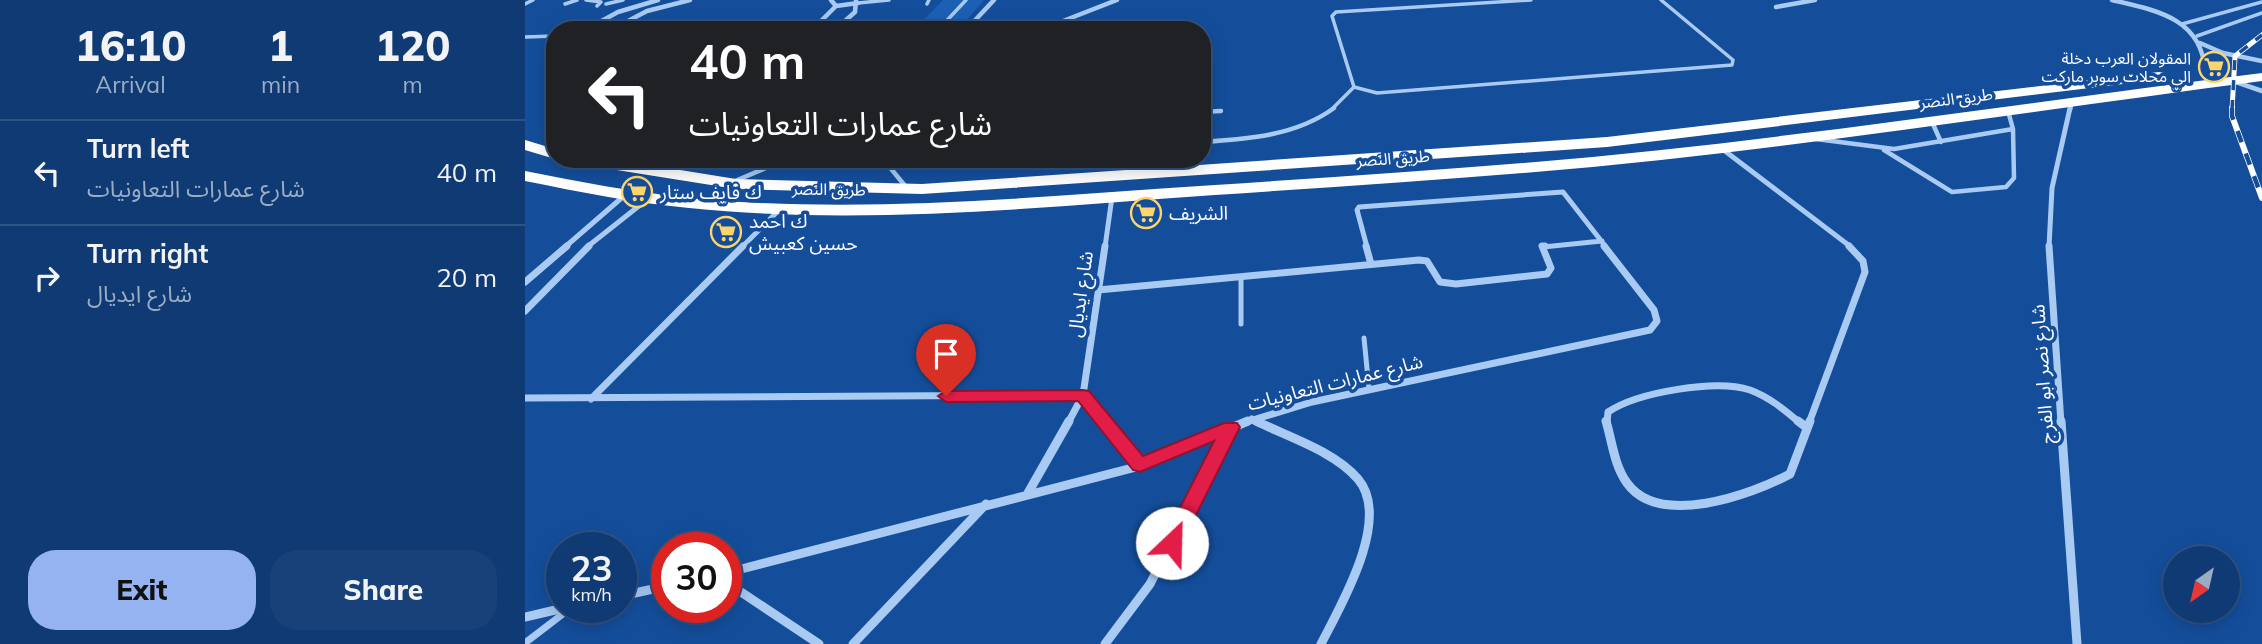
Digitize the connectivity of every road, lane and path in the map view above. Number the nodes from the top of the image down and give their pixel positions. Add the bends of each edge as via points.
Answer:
1 (532, 0) edge
2 (577, 0) edge
3 (586, 0) edge
4 (625, 0) edge
5 (654, 0) edge
6 (690, 0) edge
7 (831, 0) edge
8 (888, 0) edge
9 (966, 0) edge
10 (994, 0) edge
11 (1117, 0) edge
12 (1531, 0) edge
13 (1661, 0) edge
14 (1815, 0) edge
15 (2112, 0) edge
16 (857, 2) edge
17 (2262, 2) edge
18 (525, 4) edge
19 (565, 4) dead end
20 (606, 4) dead end
21 (644, 4) junction
22 (597, 6) dead end
23 (836, 6) junction
24 (1776, 7) dead end
25 (2262, 13) edge
26 (605, 21) edge
27 (628, 21) edge
28 (823, 21) edge
29 (845, 21) edge
30 (947, 21) edge
31 (974, 21) edge
32 (1063, 21) edge
33 (2182, 24) junction
34 (546, 36) edge
35 (2197, 36) junction
36 (525, 37) edge
37 (2199, 43) junction
38 (2262, 63) edge
39 (2205, 71) junction
40 (2262, 77) edge
41 (2233, 81) junction
42 (1354, 87) junction
43 (2262, 91) edge
44 (2071, 103) junction
45 (1221, 111) dead end
46 (2008, 111) junction
47 (1211, 112) edge
48 (1932, 121) junction
49 (2013, 129) junction
50 (1803, 137) junction
51 (1211, 141) edge
52 (1941, 142) junction
53 (525, 145) edge
54 (1720, 148) junction
55 (1884, 150) junction
56 (546, 151) edge
57 (635, 168) edge
58 (765, 168) edge
59 (890, 168) edge
60 (525, 176) edge
61 (729, 183) junction
62 (908, 189) junction
63 (625, 195) junction
64 (1112, 197) junction
65 (649, 198) junction
66 (781, 208) junction
67 (1602, 241) junction
68 (1371, 264) junction
69 (1241, 277) junction
70 (525, 282) edge
71 (1098, 290) junction
72 (525, 311) edge
73 (1241, 324) dead end
74 (1364, 338) dead end
75 (1369, 389) junction
76 (1083, 396) junction
77 (525, 398) edge
78 (591, 399) junction
79 (1252, 419) junction
80 (1231, 427) junction
81 (1806, 427) junction
82 (1140, 466) junction
83 (1028, 493) junction
84 (986, 504) junction
85 (742, 569) edge
86 (742, 593) edge
87 (546, 612) edge
88 (525, 617) edge
89 (550, 623) edge
90 (525, 643) edge
91 (819, 644) edge
92 (853, 644) edge
93 (1105, 644) edge
94 (1321, 644) edge
95 (2077, 644) edge

1 - 18 lane
2 - 19 lane
3 - 22 lane via 601,2
4 - 20 lane
4 - 21 street
5 - 21 street
6 - 27 street
7 - 23 street
8 - 16 lane
9 - 30 lane
10 - 31 street
11 - 32 street
12 - 42 lane via 1336,12 1332,16
13 - 42 lane via 1733,60 1732,65 1377,93
14 - 24 street
15 - 33 street
16 - 23 street
16 - 29 street via 855,12
17 - 33 lane
21 - 26 street
23 - 28 street
25 - 35 lane
33 - 35 street
34 - 36 lane
35 - 37 street
37 - 38 street
37 - 39 street
38 - 39 highway, طريق النصر
39 - 62 highway, طريق النصر via 1607,142
40 - 41 highway, طريق النصر
41 - 43 street
41 - 44 highway, طريق النصر
42 - 51 lane via 1326,116 1293,130
44 - 46 highway, طريق النصر
44 - 95 street, شارع نصر ابو الفرج via 2052,188 2048,237
45 - 47 lane
46 - 48 highway, طريق النصر
46 - 49 lane
48 - 50 highway, طريق النصر
48 - 52 lane
49 - 52 lane
49 - 55 lane via 2014,178 2006,187 1952,192
50 - 54 highway, طريق النصر
50 - 55 lane
52 - 55 lane
53 - 56 highway
54 - 64 highway, طريق النصر
54 - 81 street via 1845,240 1863,261 1865,272
57 - 61 highway, طريق النصر
58 - 61 lane
59 - 62 lane
60 - 63 highway, طريق النصر
61 - 62 highway, طريق النصر
63 - 65 highway, طريق النصر
63 - 70 street
64 - 66 highway, طريق النصر via 930,208
64 - 71 street, شارع ايديال
65 - 66 highway, طريق النصر
65 - 72 street via 574,258
66 - 78 street
67 - 68 street via 1542,246 1551,268 1540,276 1447,285 1435,278 1423,260
67 - 68 street via 1563,192 1370,205 1357,210
67 - 75 street, شارع عمارات التعاونيات via 1654,310 1657,321 1650,330
68 - 69 street
69 - 71 street
69 - 73 lane
71 - 76 street, شارع ايديال
74 - 75 lane
75 - 79 street, شارع عمارات التعاونيات
76 - 78 street
76 - 82 street
76 - 83 street, شارع ايديال
77 - 78 street
79 - 80 street, شارع عمارات التعاونيات
79 - 94 street via 1342,467 1359,480 1370,497 1372,516 1356,570
80 - 82 street, شارع عمارات التعاونيات
80 - 93 street via 1150,584
81 - 81 street via 1790,474 1778,482 1674,507 1652,502 1633,490 1622,475 1606,420 1608,412 1623,401 1728,386 1771,400
82 - 83 street, شارع عمارات التعاونيات
83 - 84 street, شارع عمارات التعاونيات
84 - 85 street, شارع عمارات التعاونيات
84 - 92 street
86 - 91 street
87 - 88 street
89 - 90 lane

